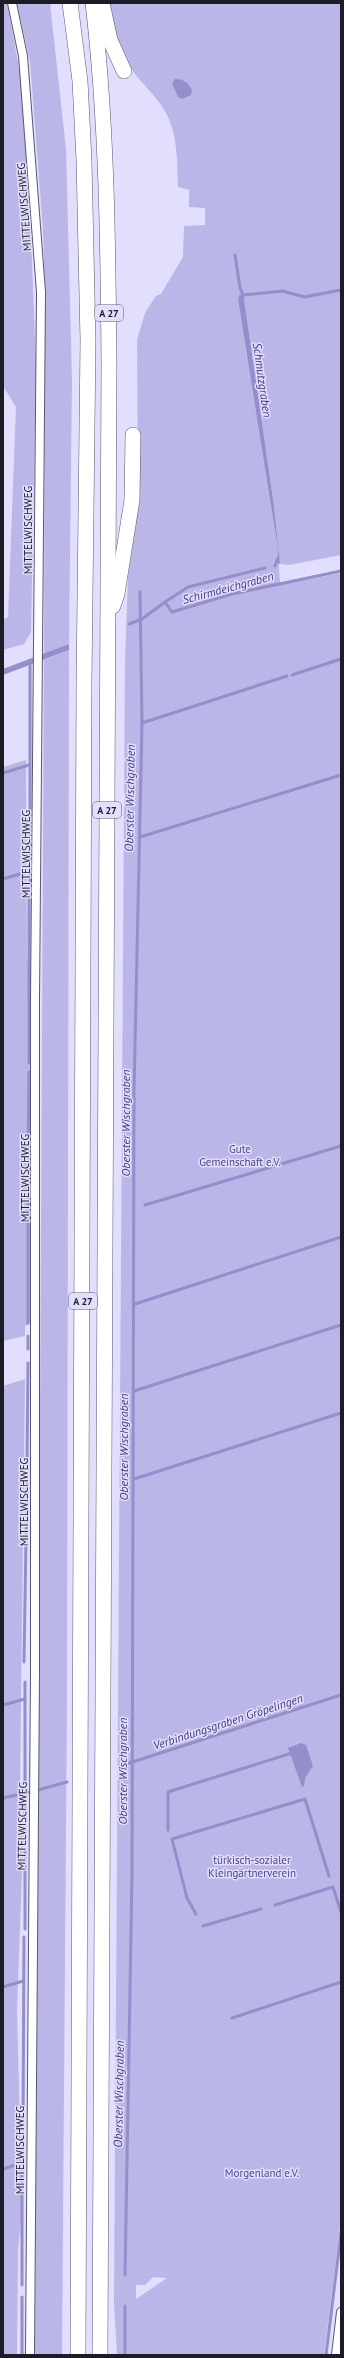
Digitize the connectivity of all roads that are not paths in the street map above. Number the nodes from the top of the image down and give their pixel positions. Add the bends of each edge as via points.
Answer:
1 (12, 3) edge
2 (70, 3) edge
3 (93, 3) edge
4 (102, 3) edge
5 (124, 71) dead end
6 (133, 435) dead end
7 (107, 624) junction
8 (341, 2312) edge
9 (30, 2355) edge
10 (78, 2355) edge
11 (100, 2355) edge
12 (336, 2355) edge

1 - 9 street, MITTELWISCHWEG via 23,56 41,292
2 - 10 highway, A 27 via 80,81 88,341 84,684
3 - 7 highway, A 27 via 104,116 108,226
4 - 5 highway via 110,40
6 - 7 highway via 132,500 117,594
7 - 11 highway, A 27
8 - 12 street

